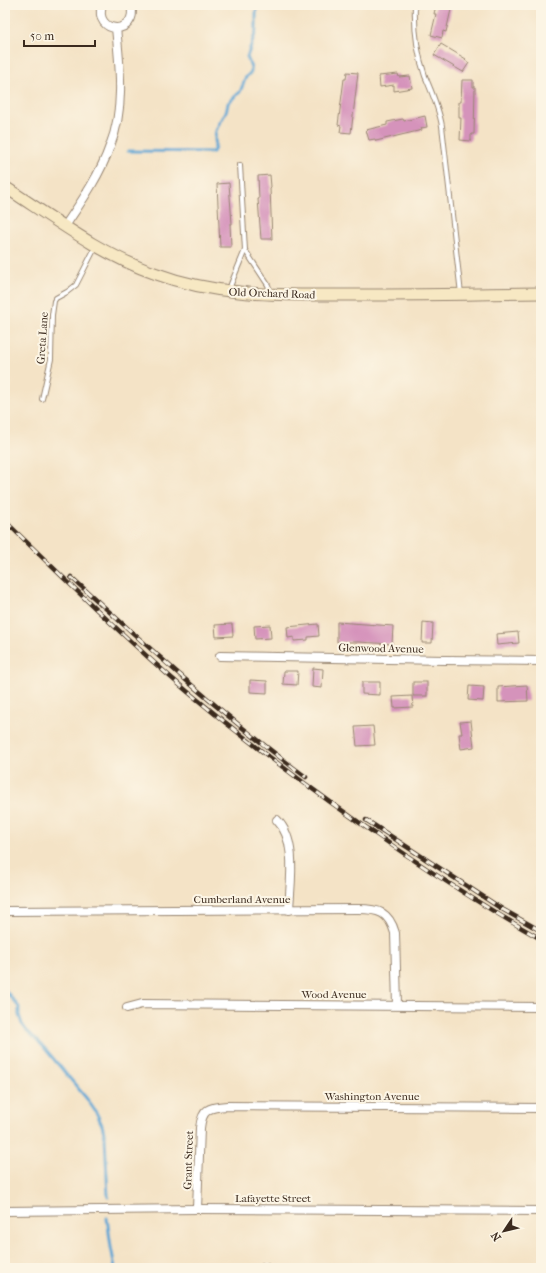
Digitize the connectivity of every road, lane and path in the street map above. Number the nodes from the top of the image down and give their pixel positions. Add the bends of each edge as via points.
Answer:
1 (102, 5) edge
2 (131, 5) edge
3 (415, 5) edge
4 (116, 28) junction
5 (240, 165) dead end
6 (5, 188) edge
7 (66, 226) junction
8 (96, 246) junction
9 (245, 250) junction
10 (230, 292) junction
11 (461, 294) junction
12 (541, 294) edge
13 (271, 295) junction
14 (42, 399) dead end
15 (220, 659) dead end
16 (541, 661) edge
17 (277, 820) dead end
18 (289, 910) junction
19 (5, 911) edge
20 (397, 1005) junction
21 (541, 1007) edge
22 (127, 1008) dead end
23 (541, 1108) edge
24 (204, 1113) joint
25 (197, 1209) junction
26 (5, 1211) edge
27 (541, 1211) edge

1 - 4 street via 100,11 103,21
2 - 4 street via 130,21
3 - 11 lane via 415,28 425,76 438,104 442,126
4 - 7 street via 120,97 111,145 101,169
5 - 9 lane
6 - 7 street, Old Orchard Road
7 - 8 street, Old Orchard Road
8 - 10 street, Old Orchard Road via 155,274 196,286
8 - 14 lane, Greta Lane via 76,285 54,301 51,359
9 - 10 lane
9 - 13 lane via 268,285
10 - 13 street, Old Orchard Road
11 - 12 street, Old Orchard Road
11 - 13 street, Old Orchard Road
15 - 16 street, Glenwood Avenue
17 - 18 street via 287,835 290,854
18 - 19 street, Cumberland Avenue
18 - 20 street, Cumberland Avenue via 368,909 384,914 392,923 395,933
20 - 21 street, Wood Avenue
20 - 22 street, Wood Avenue via 142,1004
23 - 24 street, Washington Avenue via 227,1106 210,1108
24 - 25 street, Grant Street via 199,1136
25 - 26 street, Lafayette Street
25 - 27 street, Lafayette Street

